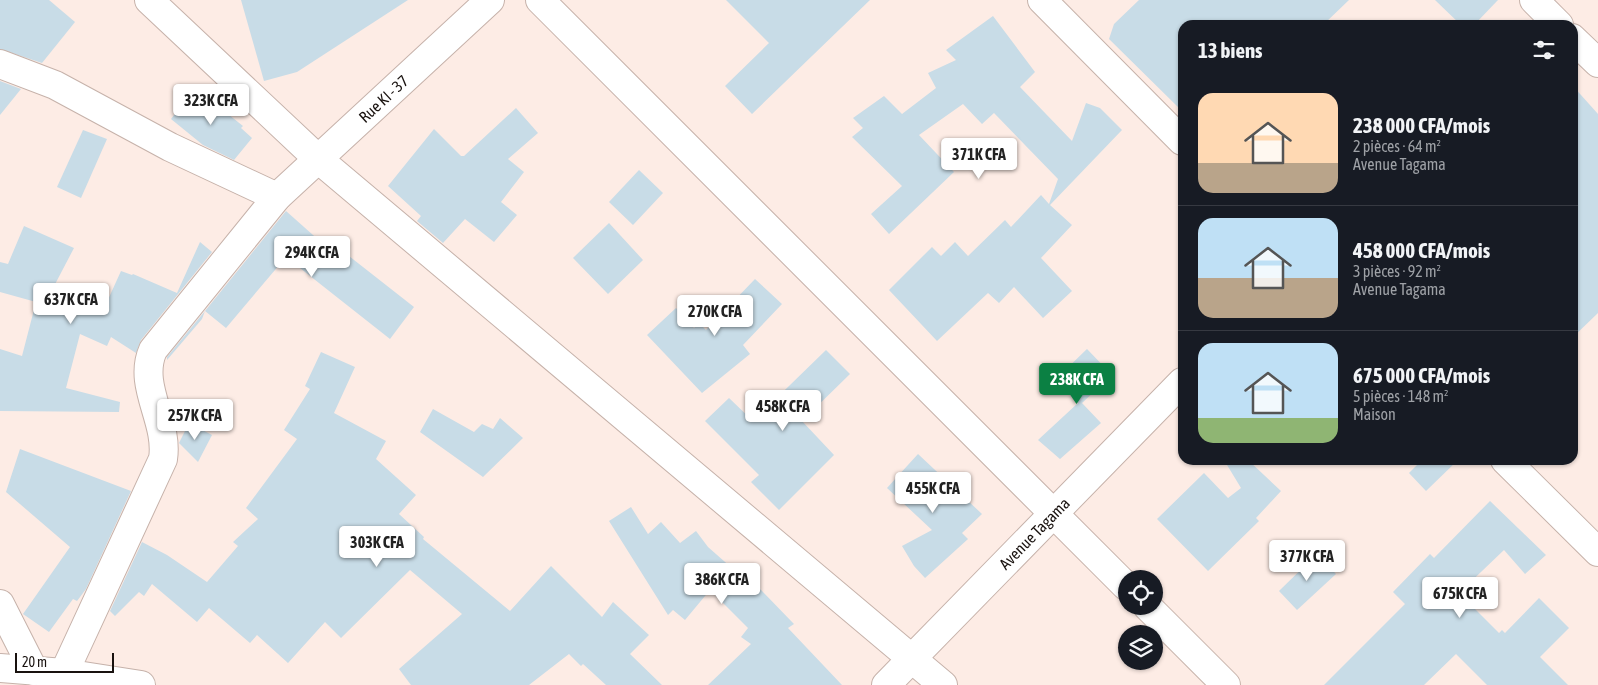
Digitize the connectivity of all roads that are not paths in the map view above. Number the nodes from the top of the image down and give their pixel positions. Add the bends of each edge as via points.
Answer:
1 (149, 0) edge
2 (540, 0) edge
3 (1042, 0) edge
4 (480, 3) edge
5 (1578, 44) edge
6 (1598, 63) edge
7 (0, 64) edge
8 (1178, 137) edge
9 (317, 158) junction
10 (276, 198) junction
11 (1178, 386) edge
12 (1510, 465) edge
13 (1054, 514) junction
14 (1598, 552) edge
15 (1118, 578) edge
16 (0, 604) edge
17 (1156, 615) edge
18 (913, 660) junction
19 (0, 668) edge
20 (46, 675) edge
21 (125, 683) edge
22 (886, 685) edge
23 (943, 685) edge
24 (1226, 685) edge

1 - 9 street
2 - 13 street
3 - 8 street
4 - 9 street, Rue KI - 37
5 - 6 street
7 - 10 street via 56,86 170,147
9 - 10 street, Rue KI - 37
9 - 18 street
10 - 20 street, Rue KI - 37 via 153,350 147,363 148,382 164,433 163,459
11 - 13 street, Avenue Tagama
12 - 14 street
13 - 15 street
13 - 18 street, Avenue Tagama
16 - 20 street
17 - 24 street
18 - 22 street, Avenue Tagama
18 - 23 street
19 - 20 street
20 - 21 street

